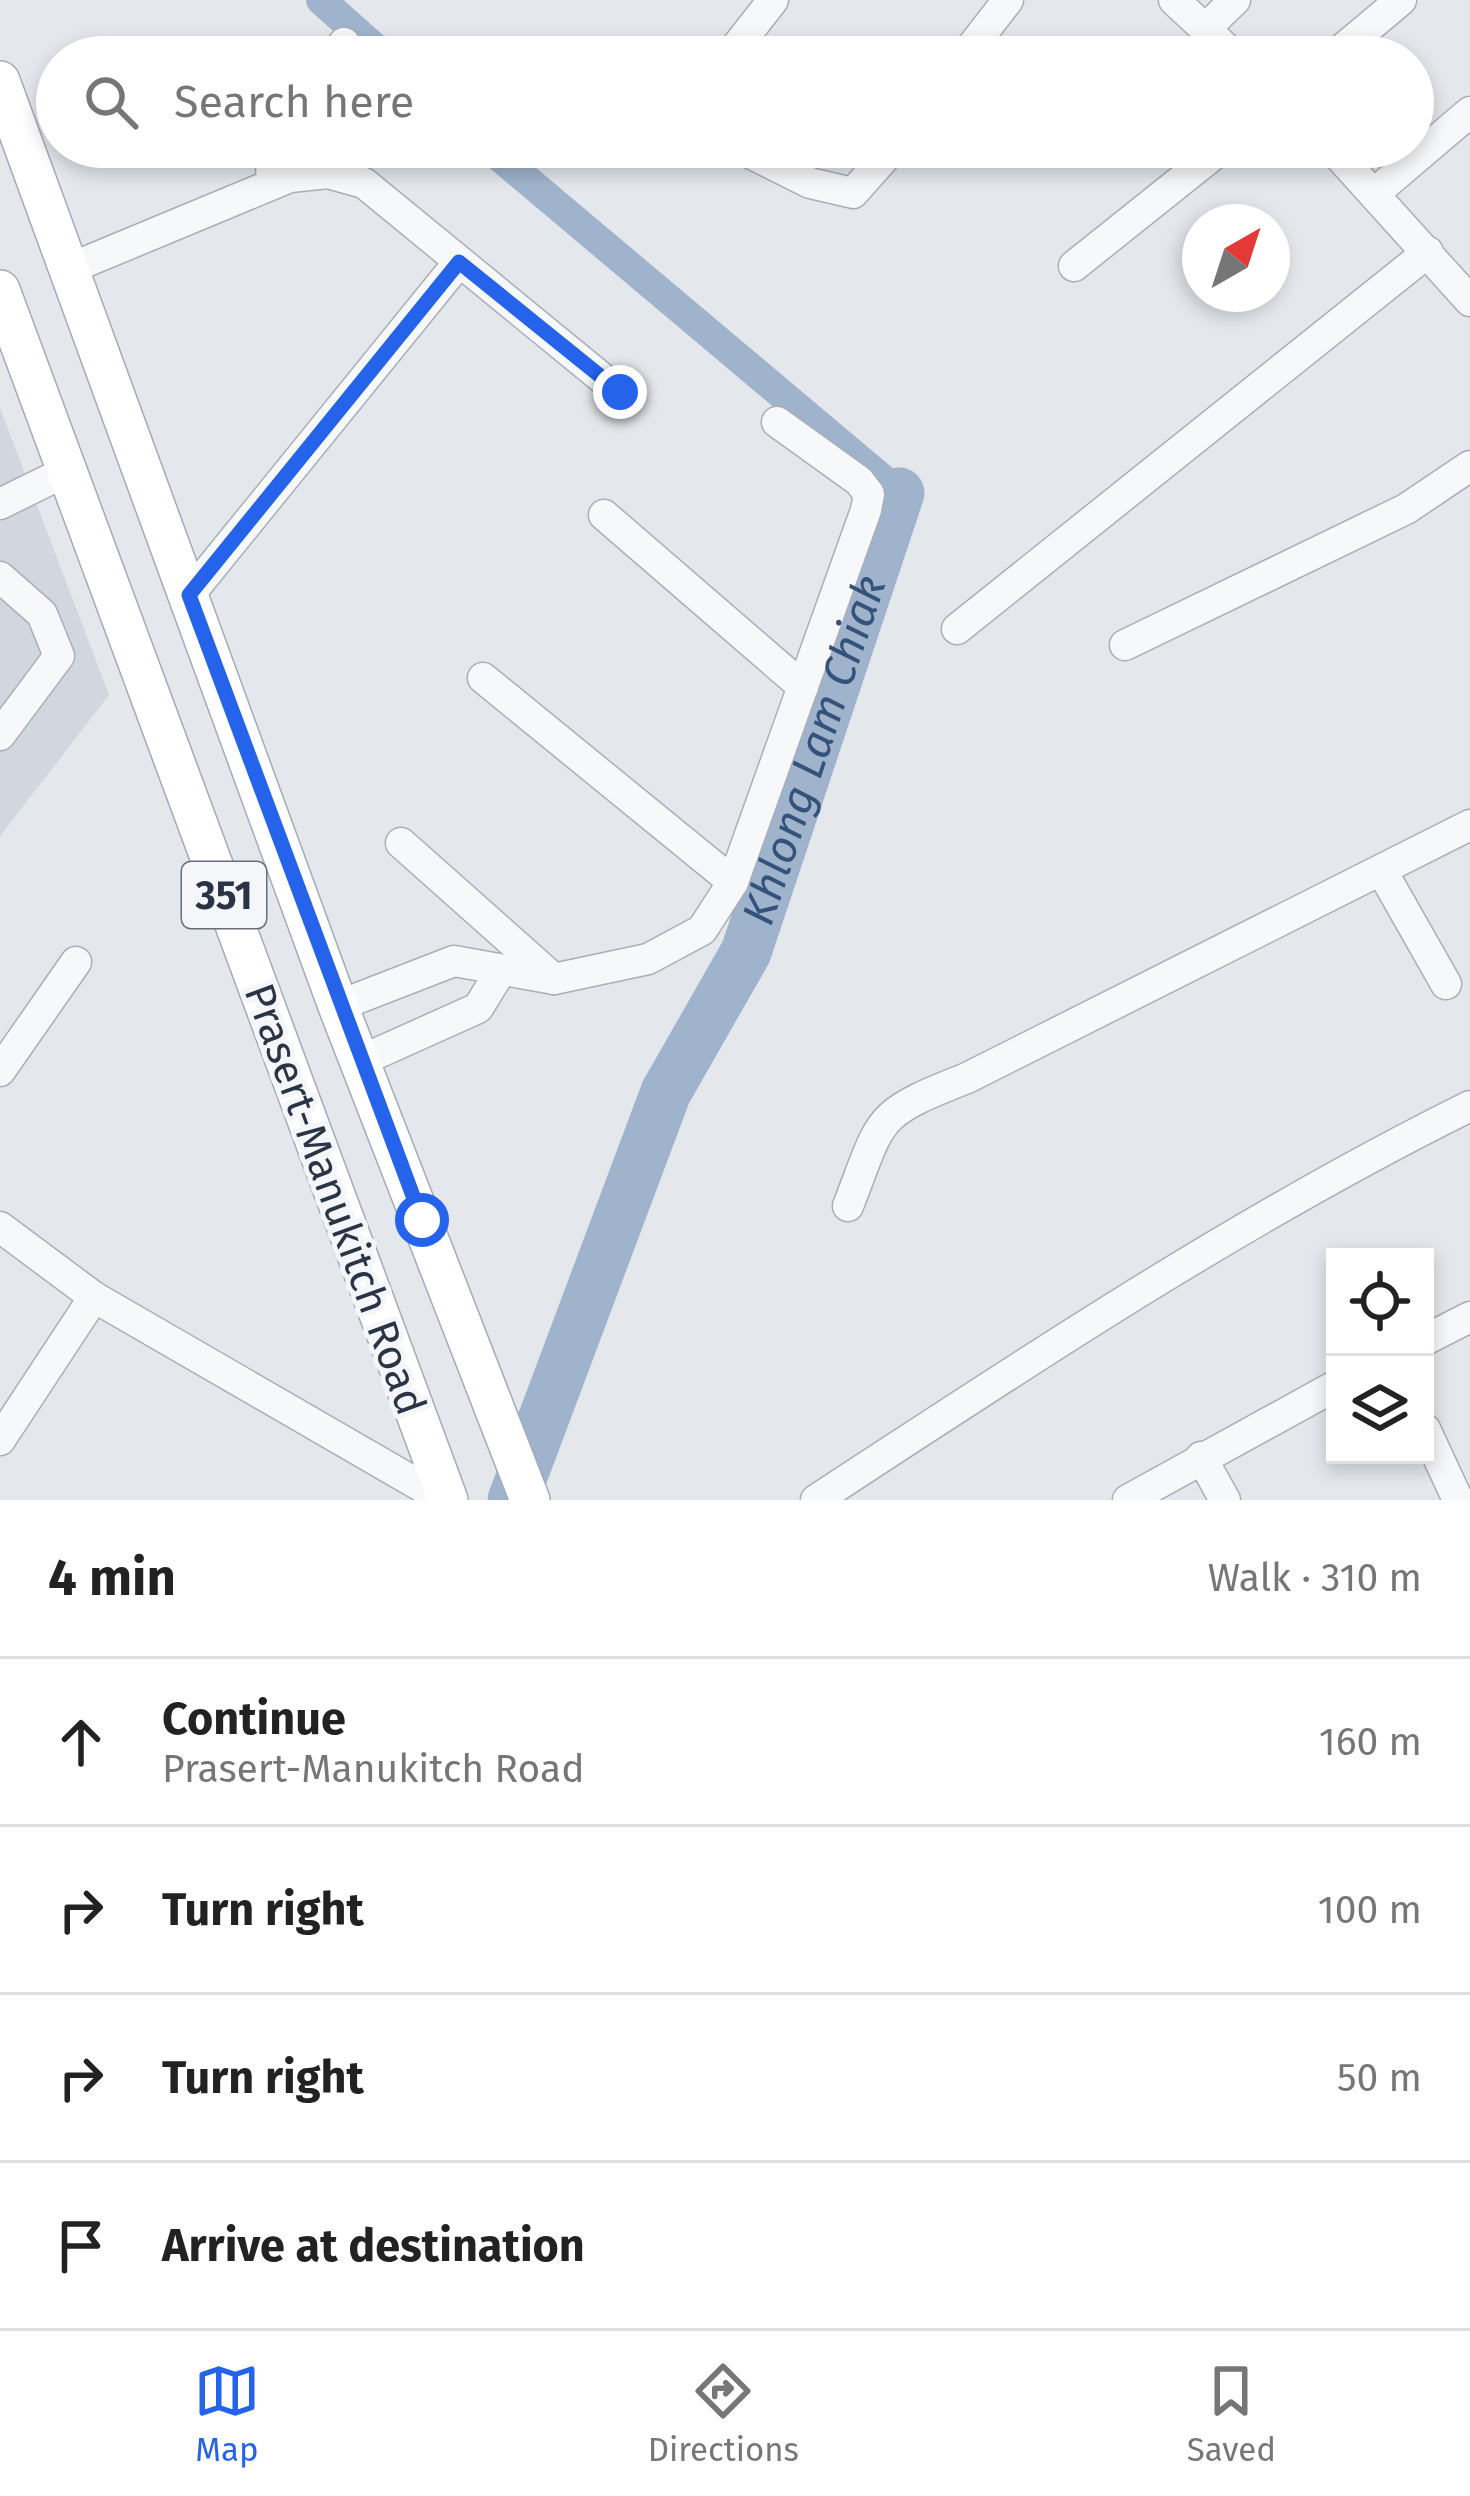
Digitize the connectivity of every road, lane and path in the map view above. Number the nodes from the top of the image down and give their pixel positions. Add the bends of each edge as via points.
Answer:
1 (772, 0) edge
2 (1008, 0) edge
3 (1174, 0) edge
4 (1235, 0) edge
5 (1401, 0) edge
6 (1204, 29) junction
7 (745, 36) edge
8 (980, 36) edge
9 (1212, 36) edge
10 (1359, 36) edge
11 (0, 81) edge
12 (1470, 112) edge
13 (1434, 143) edge
14 (271, 168) edge
15 (779, 168) edge
16 (875, 168) edge
17 (1197, 168) edge
18 (1351, 168) edge
19 (1404, 168) edge
20 (272, 184) junction
21 (1376, 192) junction
22 (1428, 251) junction
23 (459, 262) junction
24 (1074, 266) dead end
25 (71, 268) junction
26 (0, 290) edge
27 (1470, 301) edge
28 (620, 392) dead end
29 (777, 422) dead end
30 (1470, 466) edge
31 (67, 472) junction
32 (0, 504) edge
33 (604, 514) dead end
34 (0, 577) edge
35 (189, 595) junction
36 (957, 629) dead end
37 (1125, 645) dead end
38 (483, 678) dead end
39 (803, 687) junction
40 (0, 735) edge
41 (1470, 825) edge
42 (401, 843) dead end
43 (1383, 873) junction
44 (734, 881) junction
45 (76, 962) dead end
46 (500, 972) junction
47 (554, 979) junction
48 (1446, 984) dead end
49 (338, 1006) junction
50 (360, 1061) junction
51 (0, 1071) edge
52 (1470, 1106) edge
53 (848, 1206) dead end
54 (0, 1227) edge
55 (94, 1297) junction
56 (1470, 1317) edge
57 (1434, 1335) edge
58 (1326, 1391) edge
59 (0, 1440) edge
60 (1434, 1449) edge
61 (1201, 1456) junction
62 (446, 1500) edge
63 (530, 1500) edge
64 (816, 1500) edge
65 (1128, 1500) edge
66 (1225, 1500) edge
67 (1458, 1500) edge

1 - 7 street
2 - 8 street
3 - 6 street
4 - 6 street
5 - 10 street
6 - 9 street
11 - 25 main road, Prasert-Manukitch Road / 351
12 - 13 street
14 - 20 street
15 - 16 street via 853,193
17 - 24 street
18 - 21 street
19 - 21 street
20 - 23 street via 328,173 364,183
20 - 25 street
21 - 22 street
22 - 27 street
22 - 36 street
23 - 28 street
23 - 35 street
25 - 35 main road, Prasert-Manukitch Road / 351
26 - 31 main road, Prasert-Manukitch Road / 351
29 - 39 street via 869,494
30 - 37 street via 1406,509
31 - 32 street
31 - 62 main road, Prasert-Manukitch Road / 351
33 - 39 street
34 - 40 street via 42,614 59,656
35 - 49 main road, Prasert-Manukitch Road / 351
38 - 44 street
39 - 44 street
41 - 43 street
42 - 47 street
43 - 48 street
43 - 53 street via 903,1103 881,1122
44 - 47 street via 702,929 649,959
45 - 51 street
46 - 47 street
46 - 49 street via 454,961
46 - 50 street via 478,1008
49 - 50 main road, Prasert-Manukitch Road / 351
50 - 63 main road, Prasert-Manukitch Road / 351
52 - 64 street via 1019,1366
54 - 55 street
55 - 59 street
55 - 62 street
56 - 57 street
58 - 61 street
60 - 67 street
61 - 65 street
61 - 66 street

